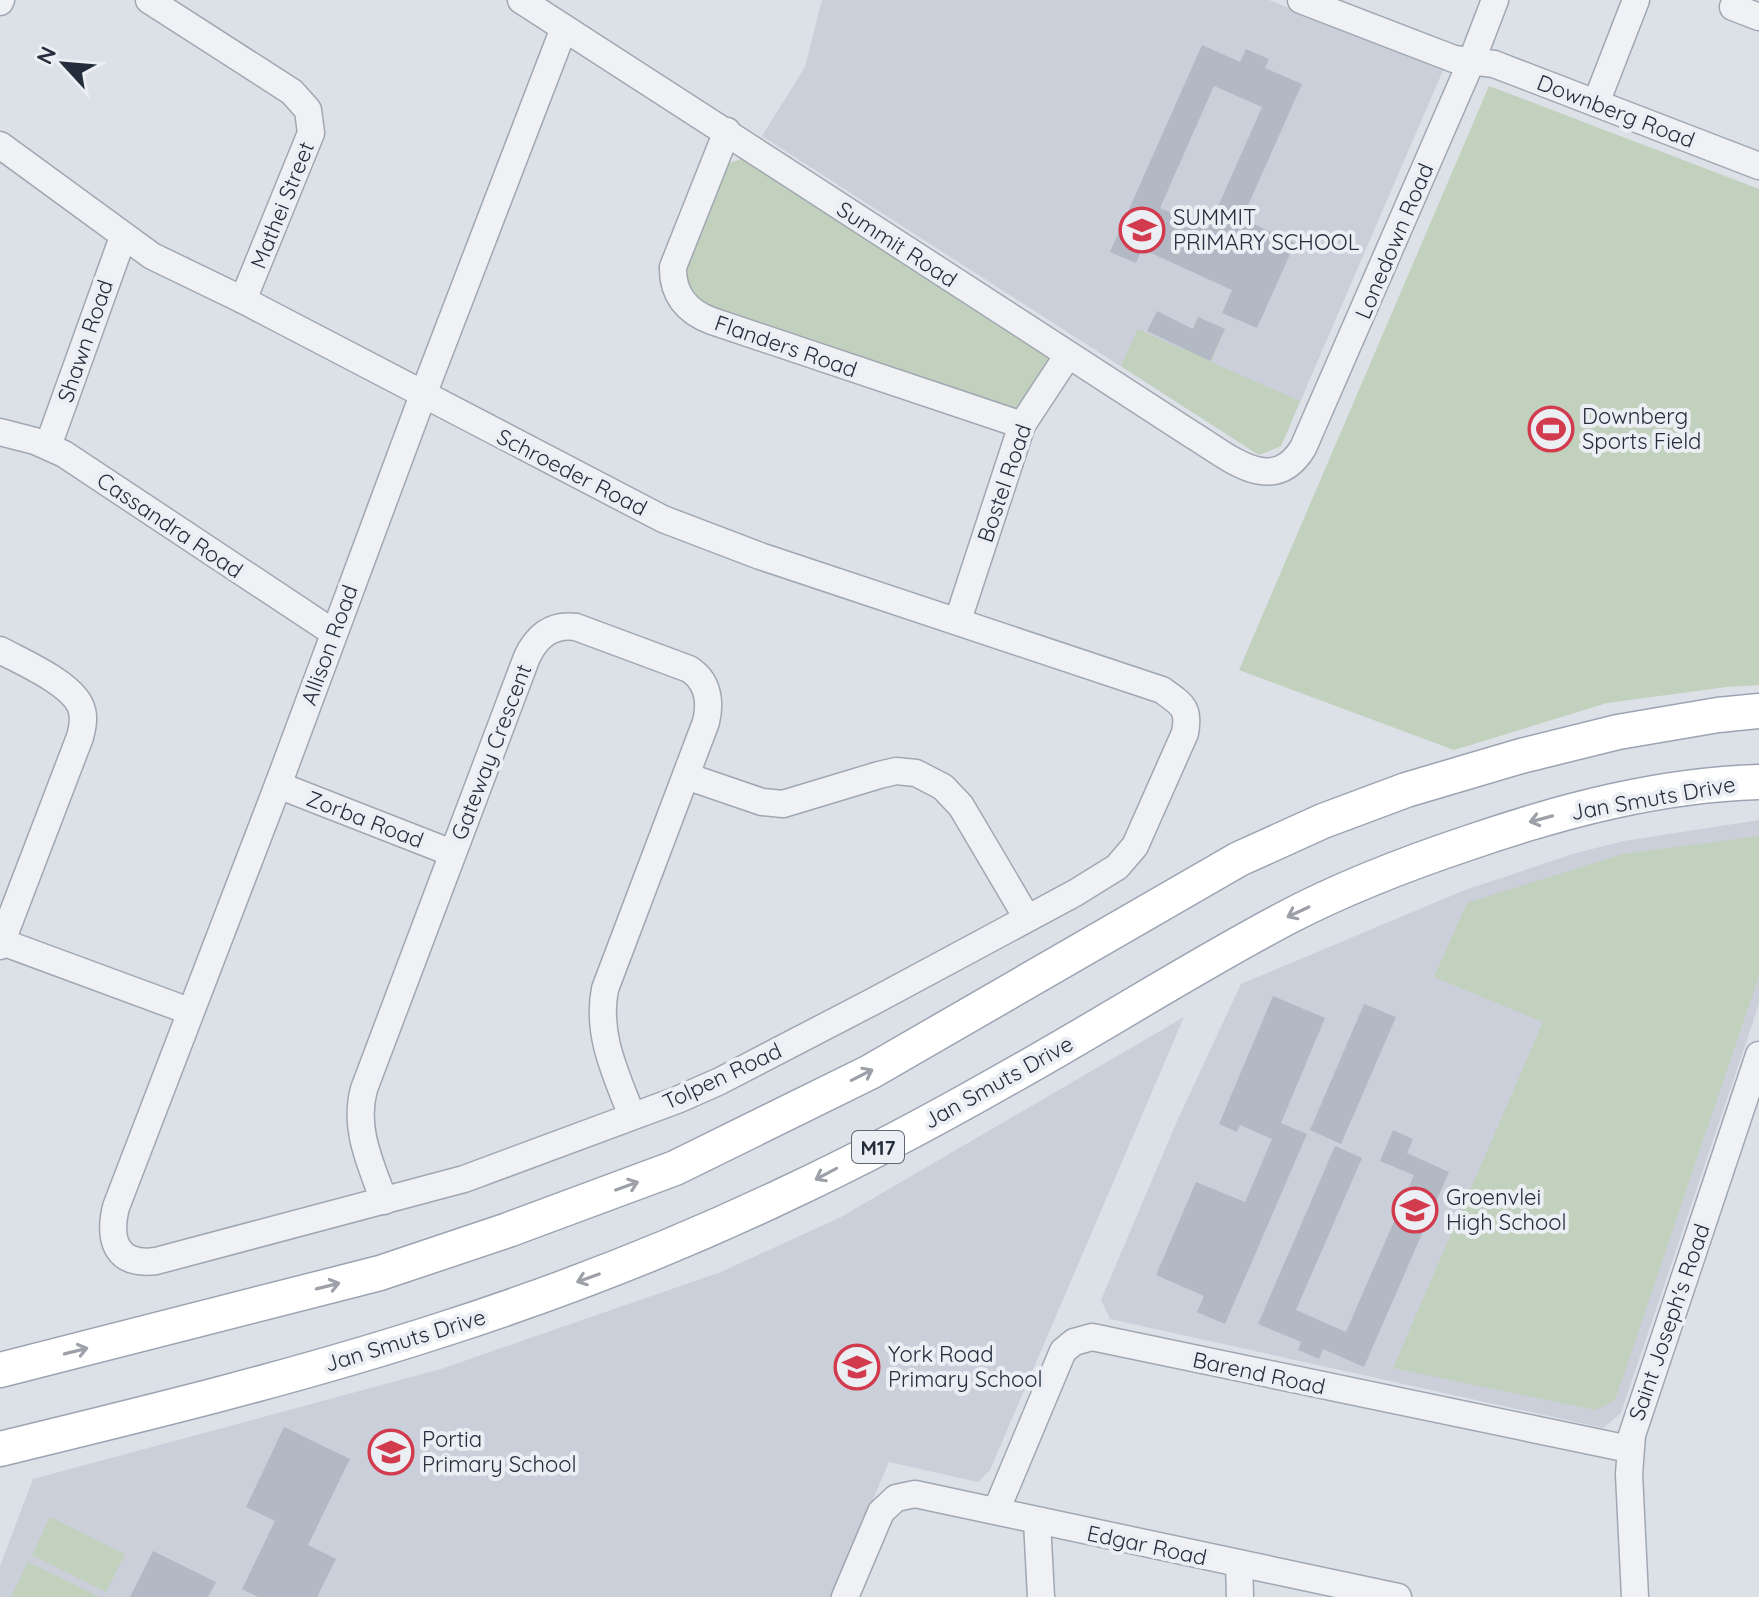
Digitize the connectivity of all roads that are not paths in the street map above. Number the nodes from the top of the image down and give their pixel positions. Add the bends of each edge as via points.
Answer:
1 (149, 0) edge
2 (521, 0) edge
3 (1301, 0) edge
4 (1495, 0) edge
5 (1636, 0) edge
6 (1733, 7) dead end
7 (1759, 17) edge
8 (564, 28) junction
9 (1472, 60) junction
10 (1596, 103) junction
11 (727, 131) junction
12 (0, 145) edge
13 (1759, 166) edge
14 (123, 237) junction
15 (243, 300) junction
16 (1068, 355) junction
17 (423, 395) junction
18 (1022, 425) junction
19 (0, 432) edge
20 (48, 446) junction
21 (1278, 472) joint
22 (958, 620) junction
23 (334, 633) junction
24 (0, 650) edge
25 (1185, 710) joint
26 (1759, 711) edge
27 (686, 776) junction
28 (1759, 782) edge
29 (278, 785) junction
30 (452, 853) junction
31 (1027, 918) junction
32 (1, 944) edge
33 (189, 1011) junction
34 (1759, 1055) edge
35 (632, 1116) junction
36 (384, 1201) junction
37 (131, 1258) joint
38 (0, 1370) edge
39 (0, 1449) edge
40 (1629, 1449) junction
41 (996, 1511) junction
42 (1037, 1521) junction
43 (1239, 1564) junction
44 (845, 1597) edge
45 (1041, 1597) edge
46 (1240, 1597) edge
47 (1398, 1597) edge
48 (1635, 1597) edge

1 - 15 street, Mathei Street via 292,92 308,110 311,133
2 - 8 street, Summit Road
3 - 9 street, Downberg Road via 1454,59
4 - 9 street, Lonedown Road
5 - 10 street
6 - 7 street
8 - 11 street, Summit Road
8 - 17 street, Allison Road
9 - 10 street, Downberg Road
9 - 21 street, Lonedown Road via 1303,448
10 - 13 street, Downberg Road
11 - 16 street, Summit Road
11 - 18 street, Flanders Road via 673,267 676,290 687,308 712,321
12 - 14 street, Schroeder Road
14 - 15 street, Schroeder Road
14 - 20 street, Shawn Road
15 - 17 street, Schroeder Road
16 - 18 street, Bostel Road
16 - 21 street, Summit Road via 1242,465
17 - 22 street, Schroeder Road via 694,533
17 - 23 street, Allison Road
18 - 22 street, Bostel Road
19 - 20 street, Cassandra Road
20 - 23 street, Cassandra Road
22 - 25 street, Schroeder Road via 1162,690
23 - 29 street, Allison Road
24 - 32 street via 66,688 79,702 83,717
25 - 31 street, Tolpen Road via 1185,733 1131,853 1117,867
38 -> 26 main road via 380,1273 675,1168 870,1072 1239,859 1406,790 1618,732
27 - 30 street, Gateway Crescent via 709,706 697,674 576,627 555,628 536,641 527,657
27 - 31 street via 783,804 896,771 916,773 943,787 961,806
27 - 35 street, Gateway Crescent via 602,1005 605,1044
28 -> 39 main road, Jan Smuts Drive / M17 via 1610,800 1528,822 1354,886 1288,917 1003,1081 819,1177 636,1261 428,1334
29 - 30 street, Zorba Road
29 - 33 street, Allison Road
30 - 36 street, Gateway Crescent via 361,1102 362,1138
31 - 35 street, Tolpen Road via 720,1081
32 - 33 street
33 - 37 street, Allison Road via 111,1226 115,1244
34 - 40 street, Saint Joseph's Road
35 - 36 street, Tolpen Road via 511,1163
36 - 37 street, Tolpen Road via 156,1261
40 - 41 street, Barend Road via 1092,1337 1063,1351
40 - 48 street, Saint Joseph's Road
41 - 42 street, Edgar Road
41 - 44 street, Edgar Road via 915,1494 896,1498 881,1512
42 - 43 street, Edgar Road
42 - 45 street
43 - 46 street
43 - 47 street, Edgar Road

